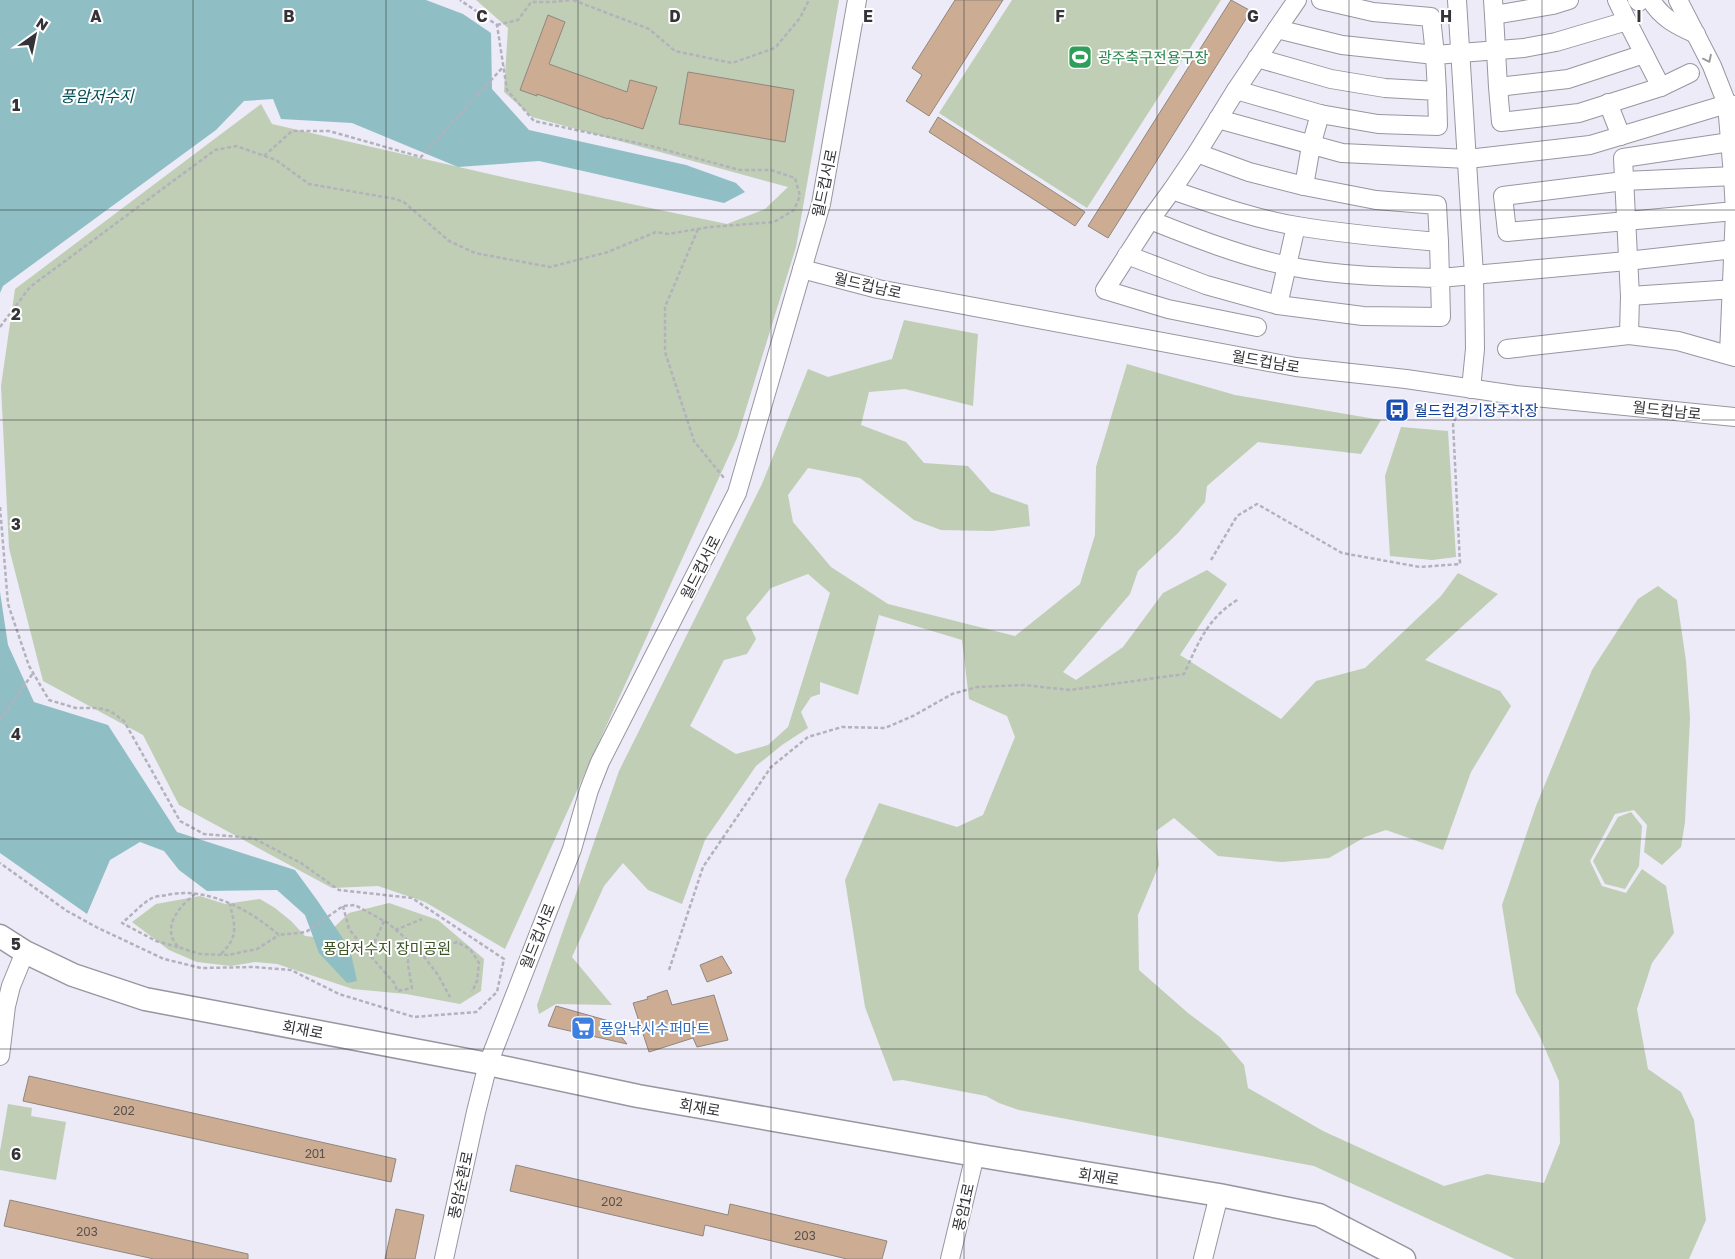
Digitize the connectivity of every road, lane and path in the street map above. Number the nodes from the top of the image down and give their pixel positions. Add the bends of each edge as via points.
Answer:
1 (460, 0) edge
2 (573, 0) edge
3 (809, 0) edge
4 (858, 0) edge
5 (1297, 0) edge
6 (1321, 0) edge
7 (1458, 0) edge
8 (1569, 0) edge
9 (1617, 0) edge
10 (1678, 0) edge
11 (1642, 1) edge
12 (1494, 7) edge
13 (1431, 8) edge
14 (1627, 21) junction
15 (497, 25) junction
16 (1277, 29) junction
17 (1696, 34) junction
18 (1496, 50) junction
19 (1461, 53) junction
20 (1644, 54) junction
21 (1435, 56) junction
22 (1257, 58) junction
23 (504, 66) junction
24 (1690, 73) dead end
25 (1498, 87) junction
26 (1661, 87) junction
27 (1236, 90) junction
28 (1438, 91) junction
29 (1608, 103) junction
30 (1731, 104) edge
31 (1320, 114) junction
32 (1218, 120) junction
33 (1621, 136) junction
34 (1733, 142) edge
35 (1311, 146) junction
36 (1197, 153) junction
37 (264, 156) junction
38 (1468, 159) junction
39 (1734, 176) edge
40 (1624, 182) junction
41 (1304, 186) junction
42 (1172, 190) junction
43 (1735, 211) edge
44 (1150, 220) junction
45 (1626, 221) junction
46 (1296, 226) junction
47 (698, 229) junction
48 (1439, 242) junction
49 (1735, 249) edge
50 (1127, 255) junction
51 (1627, 262) junction
52 (1288, 266) junction
53 (802, 270) junction
54 (1474, 276) junction
55 (1440, 278) junction
56 (1733, 289) edge
57 (1630, 296) junction
58 (1278, 305) junction
59 (1733, 326) edge
60 (0, 327) edge
61 (1257, 327) dead end
62 (1629, 335) junction
63 (1507, 348) dead end
64 (1732, 356) edge
65 (1471, 389) junction
66 (1735, 417) edge
67 (737, 493) junction
68 (0, 507) edge
69 (1211, 560) dead end
70 (1239, 599) dead end
71 (33, 673) junction
72 (0, 720) edge
73 (0, 863) edge
74 (196, 893) junction
75 (230, 904) junction
76 (343, 906) junction
77 (422, 919) dead end
78 (384, 922) junction
79 (395, 930) junction
80 (279, 935) junction
81 (0, 936) edge
82 (408, 940) junction
83 (178, 947) junction
84 (25, 952) junction
85 (220, 954) junction
86 (369, 954) junction
87 (423, 955) junction
88 (669, 970) dead end
89 (472, 992) dead end
90 (450, 997) dead end
91 (3, 1028) edge
92 (0, 1056) edge
93 (488, 1064) junction
94 (476, 1112) joint
95 (975, 1155) junction
96 (1219, 1195) junction
97 (444, 1259) edge
98 (950, 1259) edge
99 (1203, 1259) edge
100 (1404, 1259) edge

1 - 15 path
2 - 3 path via 648,30 675,51 732,62 775,48 800,18
2 - 15 path via 531,2 518,20
4 - 53 street, 월드컵서로 via 821,204
5 - 16 street
6 - 13 street via 1373,12
7 - 19 street
8 - 12 street via 1553,6
9 - 14 street
10 - 17 street
11 - 17 street via 1654,6 1670,22
12 - 18 street
13 - 21 street
14 - 18 street via 1556,42
14 - 20 street
15 - 23 path
16 - 21 street via 1342,45
16 - 22 street
17 -> 30 street
18 - 19 street
18 - 25 street
19 - 21 street
19 - 38 street
20 - 25 street via 1568,79
20 - 26 street
21 - 28 street
22 - 27 street
22 - 28 street via 1331,79 1386,88
23 - 37 path via 421,157 329,130 292,132
23 - 47 path via 508,90 534,121 651,146 740,170 771,170 794,178 800,196 794,210 774,222
24 - 26 street
25 - 29 street via 1501,122 1579,113
26 - 29 street
27 - 31 street
27 - 32 street
28 - 31 street via 1438,126 1378,124
29 - 33 street
30 - 33 street
30 - 34 street
31 - 35 street
32 - 35 street
32 - 36 street
33 - 38 street via 1590,146
34 - 39 street
34 - 40 street via 1623,158
35 - 38 street via 1342,152
35 - 41 street
36 - 41 street via 1249,172
36 - 42 street
37 - 47 path via 276,160 309,184 396,199 449,241 475,253 550,267 608,252 656,232 668,234
37 - 60 path via 236,146 215,150 30,287
38 - 54 street
39 - 40 street
39 - 43 street
40 - 45 street
40 - 45 street via 1504,196 1507,232
41 - 48 street via 1376,200 1438,205
42 - 44 street
42 - 46 street
43 - 45 street
43 - 49 street
44 - 50 street
44 - 52 street via 1217,246
45 - 51 street
46 - 48 street
46 - 52 street
47 - 67 path via 665,307 665,352 694,441
48 - 55 street
49 - 51 street
49 - 56 street
50 - 58 street via 1206,285
50 - 61 street via 1105,290 1168,309
51 - 54 street
51 - 57 street
52 - 55 street via 1369,276
52 - 58 street
53 - 65 street, 월드컵남로 via 878,289 1296,367
53 - 67 street, 월드컵서로
54 - 55 street
54 - 65 street via 1475,349
55 - 58 street via 1441,317 1363,316
56 - 57 street
56 - 59 street
57 - 62 street
59 - 64 street
62 - 63 street
62 - 64 street via 1678,341
65 - 66 street, 월드컵남로
65 - 69 path via 1453,423 1460,564 1420,566 1342,553 1257,504 1236,516
67 - 93 street, 월드컵서로 via 600,762 572,849
68 - 71 path via 8,604
70 - 88 path via 1225,607 1202,634 1184,674 1070,690 1024,686 977,687 952,694 885,728 842,727 808,738 771,766 703,867
71 - 72 path
71 - 73 path via 49,700 76,708 110,711 124,721 180,821 204,834 253,838 300,863 339,890 412,898 504,959 498,992 476,1012 414,1017 339,994 291,970 201,968 164,959 67,911
74 - 75 path
74 - 83 path via 175,915 172,937
74 - 83 path via 173,893 153,898 122,923 156,941
75 - 80 path
75 - 85 path via 235,925 232,943
76 - 78 path via 356,905
76 - 80 path via 306,932
76 - 86 path via 349,929
77 - 79 path
78 - 79 path
78 - 86 path
79 - 82 path
80 - 85 path via 257,950
81 - 84 main road, 회재로
82 - 86 path via 412,988 397,991 395,984
82 - 87 path
83 - 85 path via 200,954
84 - 91 street via 11,986
84 - 93 main road, 회재로 via 73,975 145,1000
87 - 89 path via 457,942 470,949 480,963
87 - 90 path
91 - 92 street
93 - 94 street, 월드컵서로
93 - 95 main road, 회재로 via 638,1096
94 - 97 street, 풍암순환로
95 - 96 main road, 회재로
95 - 98 street, 풍암1로
96 - 99 street
96 - 100 main road, 회재로 via 1319,1215

